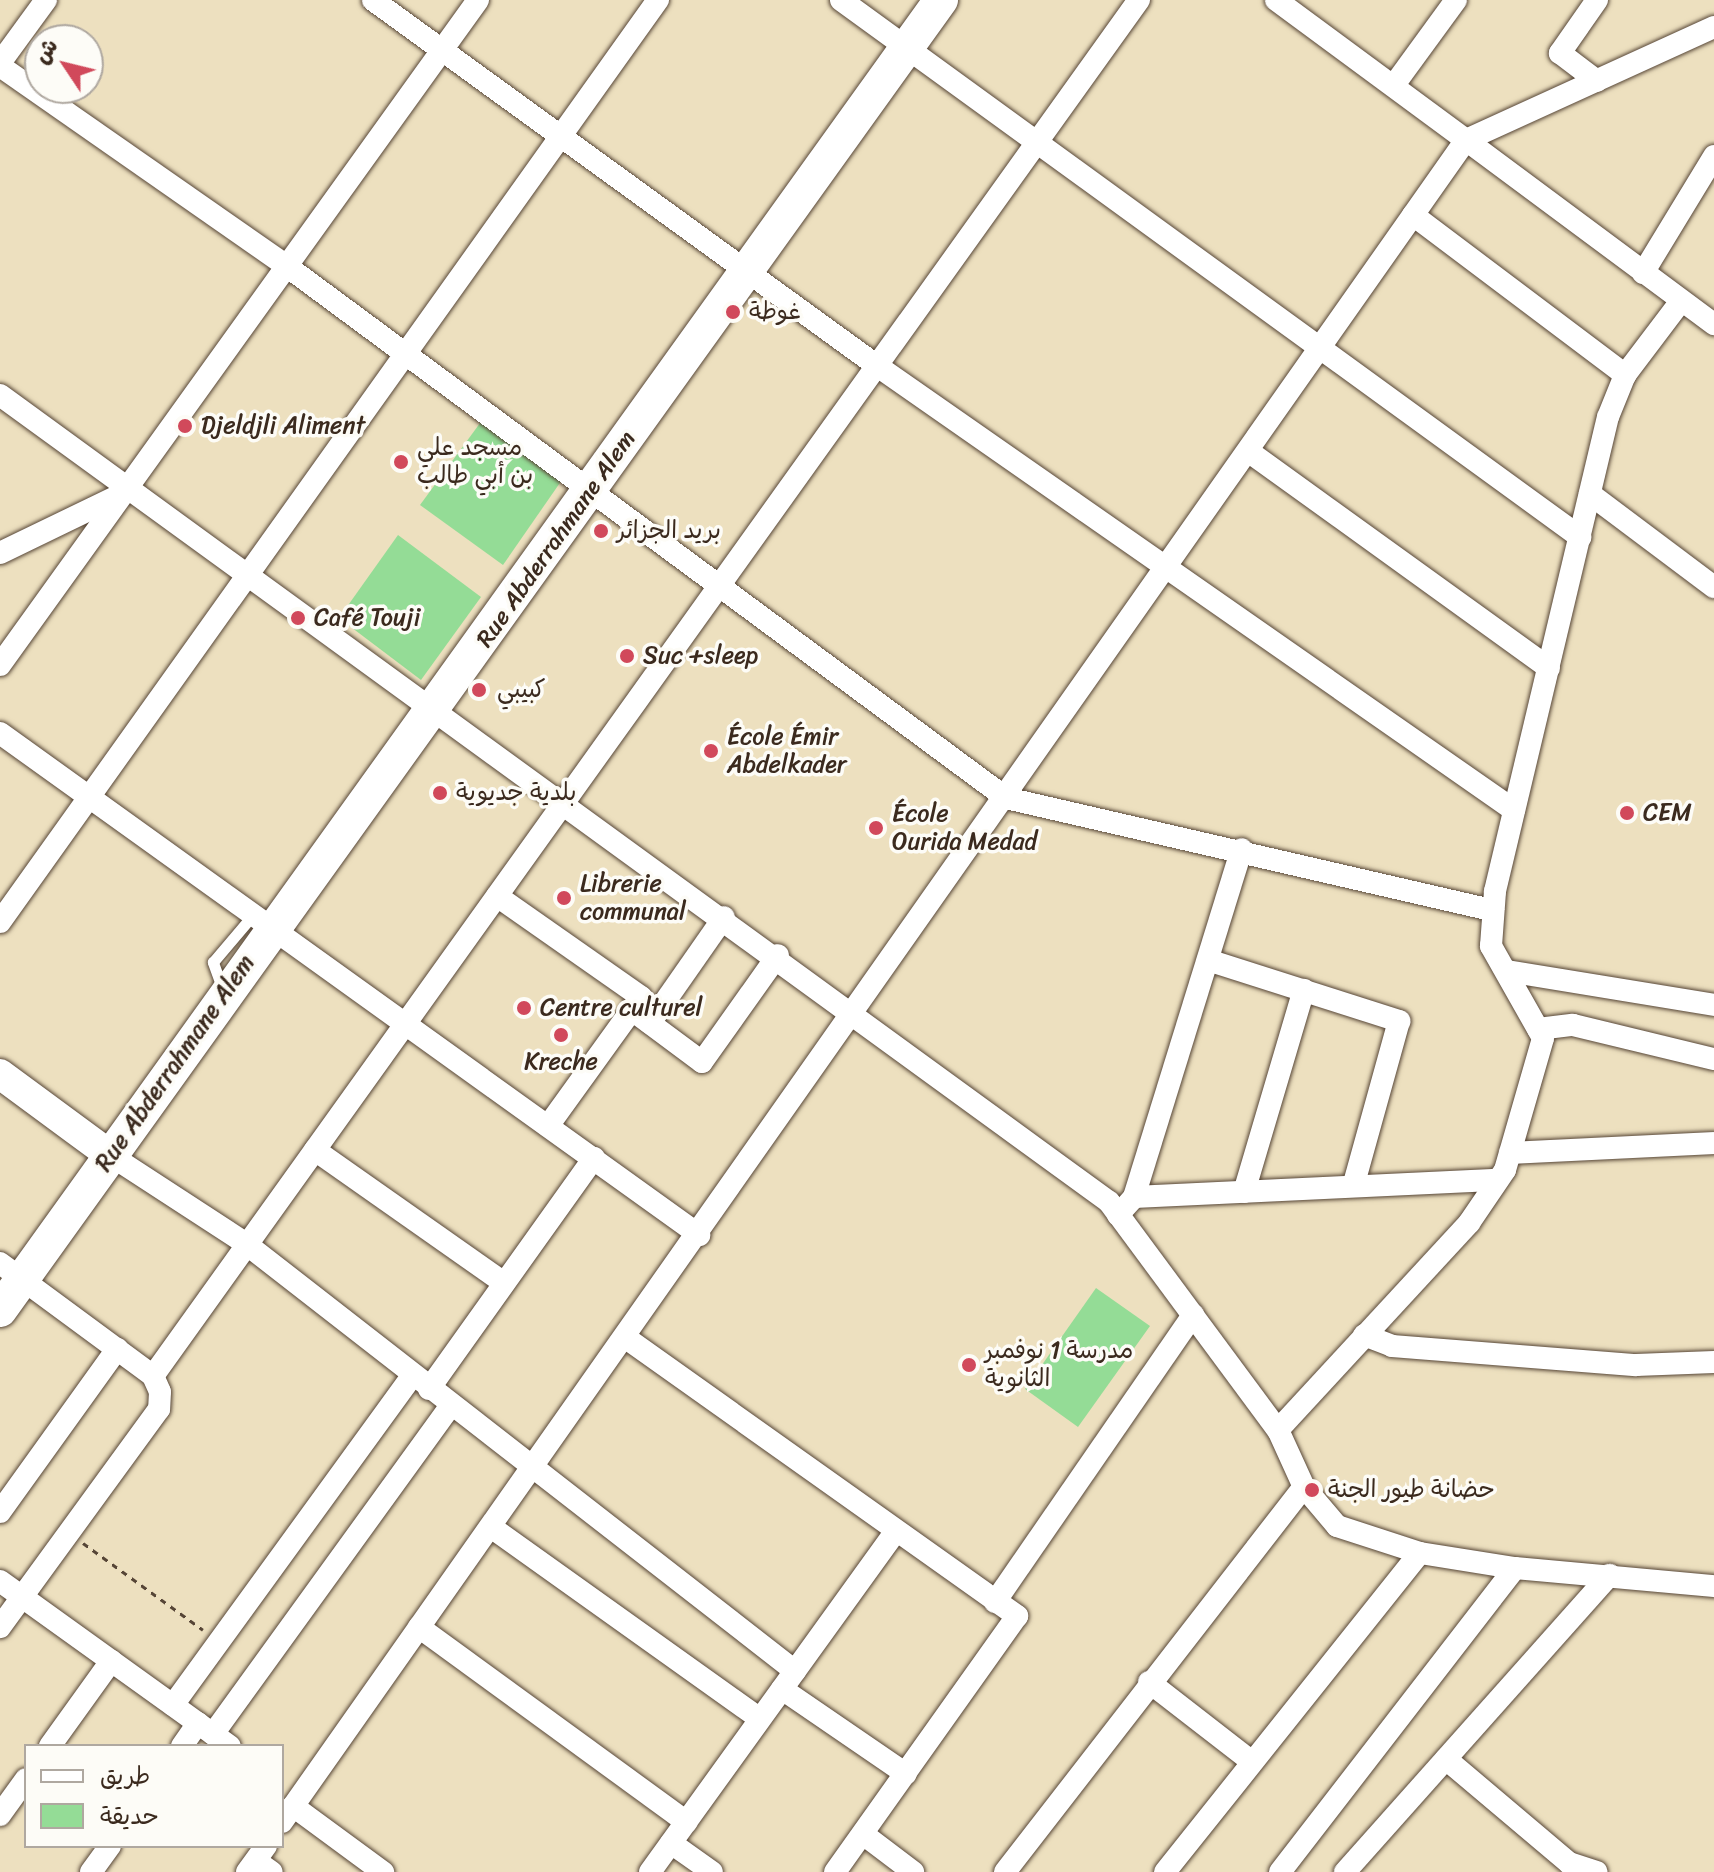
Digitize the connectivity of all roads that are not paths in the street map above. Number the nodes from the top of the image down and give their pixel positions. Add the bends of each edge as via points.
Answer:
1 (46, 0) edge
2 (373, 0) edge
3 (478, 0) edge
4 (658, 0) edge
5 (841, 0) edge
6 (941, 0) edge
7 (1139, 0) edge
8 (1456, 0) edge
9 (1597, 0) edge
10 (1278, 1) edge
11 (1714, 27) edge
12 (907, 46) junction
13 (443, 50) junction
14 (0, 65) edge
15 (1597, 81) junction
16 (1394, 85) junction
17 (561, 137) junction
18 (1466, 140) junction
19 (1035, 144) junction
20 (1714, 156) edge
21 (1413, 215) junction
22 (288, 267) junction
23 (748, 267) junction
24 (1643, 273) junction
25 (1681, 301) junction
26 (1714, 324) edge
27 (1318, 348) junction
28 (407, 355) junction
29 (876, 365) junction
30 (1625, 375) junction
31 (0, 395) edge
32 (1248, 451) junction
33 (133, 488) junction
34 (591, 489) junction
35 (1590, 494) junction
36 (1580, 537) junction
37 (0, 553) edge
38 (1167, 568) junction
39 (250, 573) junction
40 (1714, 587) edge
41 (716, 588) junction
42 (0, 665) edge
43 (1549, 668) junction
44 (435, 707) junction
45 (0, 733) edge
46 (87, 798) junction
47 (1006, 798) junction
48 (563, 803) junction
49 (1514, 810) junction
50 (1242, 849) junction
51 (497, 896) junction
52 (1493, 910) junction
53 (724, 917) junction
54 (0, 922) edge
55 (262, 922) junction
56 (778, 955) junction
57 (1208, 960) junction
58 (1507, 971) junction
59 (1304, 990) junction
60 (1714, 1005) edge
61 (856, 1013) junction
62 (641, 1016) junction
63 (404, 1025) junction
64 (1538, 1029) junction
65 (1714, 1059) edge
66 (0, 1074) edge
67 (548, 1126) junction
68 (1714, 1143) edge
69 (315, 1150) junction
70 (1510, 1153) junction
71 (110, 1155) junction
72 (594, 1158) junction
73 (1498, 1180) junction
74 (1354, 1183) junction
75 (1244, 1192) junction
76 (1134, 1197) junction
77 (1118, 1215) junction
78 (699, 1235) junction
79 (245, 1243) junction
80 (11, 1271) edge
81 (504, 1283) junction
82 (0, 1310) edge
83 (1193, 1315) junction
84 (1364, 1335) junction
85 (626, 1338) junction
86 (117, 1349) junction
87 (1714, 1362) edge
88 (153, 1376) junction
89 (420, 1382) junction
90 (451, 1405) junction
91 (1278, 1430) junction
92 (535, 1467) junction
93 (1304, 1487) junction
94 (0, 1512) edge
95 (491, 1527) junction
96 (894, 1534) junction
97 (1420, 1553) junction
98 (1515, 1568) junction
99 (1610, 1575) junction
100 (0, 1581) edge
101 (1714, 1586) edge
102 (22, 1597) junction
103 (995, 1602) junction
104 (0, 1627) edge
105 (419, 1627) junction
106 (111, 1661) junction
107 (789, 1680) junction
108 (1149, 1682) junction
109 (173, 1705) junction
110 (760, 1719) junction
111 (214, 1734) edge
112 (51, 1744) edge
113 (187, 1744) edge
114 (1446, 1759) junction
115 (1252, 1762) junction
116 (906, 1774) junction
117 (24, 1782) edge
118 (284, 1788) edge
119 (292, 1808) edge
120 (0, 1815) edge
121 (686, 1822) junction
122 (863, 1834) junction
123 (671, 1843) junction
124 (109, 1848) edge
125 (91, 1872) edge
126 (383, 1872) edge
127 (650, 1872) edge
128 (712, 1872) edge
129 (835, 1872) edge
130 (913, 1872) edge
131 (1005, 1872) edge
132 (1165, 1872) edge
133 (1280, 1872) edge
134 (1345, 1872) edge
135 (1597, 1872) edge

1 - 14 street
2 - 13 street
3 - 13 street
4 - 17 street
5 - 12 street
6 - 12 main road, Rue Abderrahmane Alem
7 - 19 street
8 - 16 street
9 - 15 street via 1560,53
10 - 16 street
11 - 15 street
12 - 19 street
12 - 23 main road, Rue Abderrahmane Alem
13 - 17 street
13 - 22 street
14 - 22 street
15 - 18 street
16 - 18 street
17 - 23 street
17 - 28 street
18 - 21 street
18 - 24 street
19 - 27 street
19 - 29 street
20 - 24 street
21 - 27 street
21 - 30 street
22 - 28 street
22 - 33 street
23 - 29 street
23 - 34 main road, Rue Abderrahmane Alem
24 - 25 street
25 - 26 street
25 - 30 street
27 - 32 street
27 - 36 street
28 - 34 street
28 - 39 street
29 - 38 street
29 - 41 street
30 - 35 street
31 - 33 street
32 - 38 street
32 - 43 street
33 - 37 street
33 - 39 street
33 - 42 street
34 - 41 street
34 - 44 main road, Rue Abderrahmane Alem
35 - 36 street
35 - 40 street
36 - 43 street
38 - 47 street
38 - 49 street
39 - 44 street
39 - 46 street
41 - 47 street
41 - 48 street
43 - 49 street
44 - 48 street
44 - 55 main road, Rue Abderrahmane Alem
45 - 46 street
46 - 54 street
46 - 55 street
47 - 50 street
47 - 61 street
48 - 51 street
48 - 53 street
49 - 52 street
50 - 52 street
50 - 57 street
51 - 62 street via 641,997
51 - 63 street
52 - 58 street via 1491,946
53 - 56 street
53 - 62 street
55 - 63 street
55 - 71 main road, Rue Abderrahmane Alem via 224,994
56 - 61 street
56 - 62 street via 702,1062
57 - 59 street
57 - 76 street
58 - 60 street
58 - 64 street
59 - 74 street via 1399,1021
59 - 75 street
61 - 77 street
61 - 78 street
62 - 67 street
63 - 67 street
63 - 69 street
64 - 65 street via 1573,1025
64 - 70 street via 1543,1038
66 - 71 main road
67 - 72 street
68 - 70 street
69 - 79 street
69 - 81 street
70 - 73 street
71 - 79 street
71 - 80 main road, Rue Abderrahmane Alem
72 - 78 street
72 - 81 street
73 - 74 street
73 - 84 street via 1469,1223
74 - 75 street
75 - 76 street
76 - 77 street
77 - 83 street
78 - 85 street
79 - 88 street
79 - 89 street
80 - 82 main road, Rue Abderrahmane Alem
80 - 86 street
81 - 89 street
83 - 91 street
83 - 103 street
84 - 87 street via 1392,1346 1636,1365
84 - 91 street
85 - 92 street
85 - 96 street
86 - 88 street
86 - 94 street
88 - 102 street via 159,1409
89 - 90 street
89 - 109 street
90 - 92 street
90 - 111 street
91 - 93 street
92 - 95 street
92 - 107 street
93 - 97 street via 1337,1526
93 - 108 street
95 - 105 street
95 - 110 street
96 - 103 street
96 - 107 street
97 - 98 street
97 - 115 street
98 - 99 street
98 - 133 street
99 - 101 street
99 - 114 street
100 - 102 street
102 - 104 street
102 - 106 street
103 - 116 street via 1017,1616
105 - 119 street
105 - 121 street
106 - 109 street
106 - 112 street
107 - 110 street
107 - 116 street
108 - 115 street
108 - 131 street
109 - 111 street
110 - 121 street
111 - 113 street
114 - 134 street
114 - 135 street via 1569,1863
115 - 132 street
116 - 122 street
117 - 120 street
118 - 119 street
119 - 126 street
121 - 123 street
122 - 129 street
122 - 130 street
123 - 127 street
123 - 128 street
124 - 125 street

